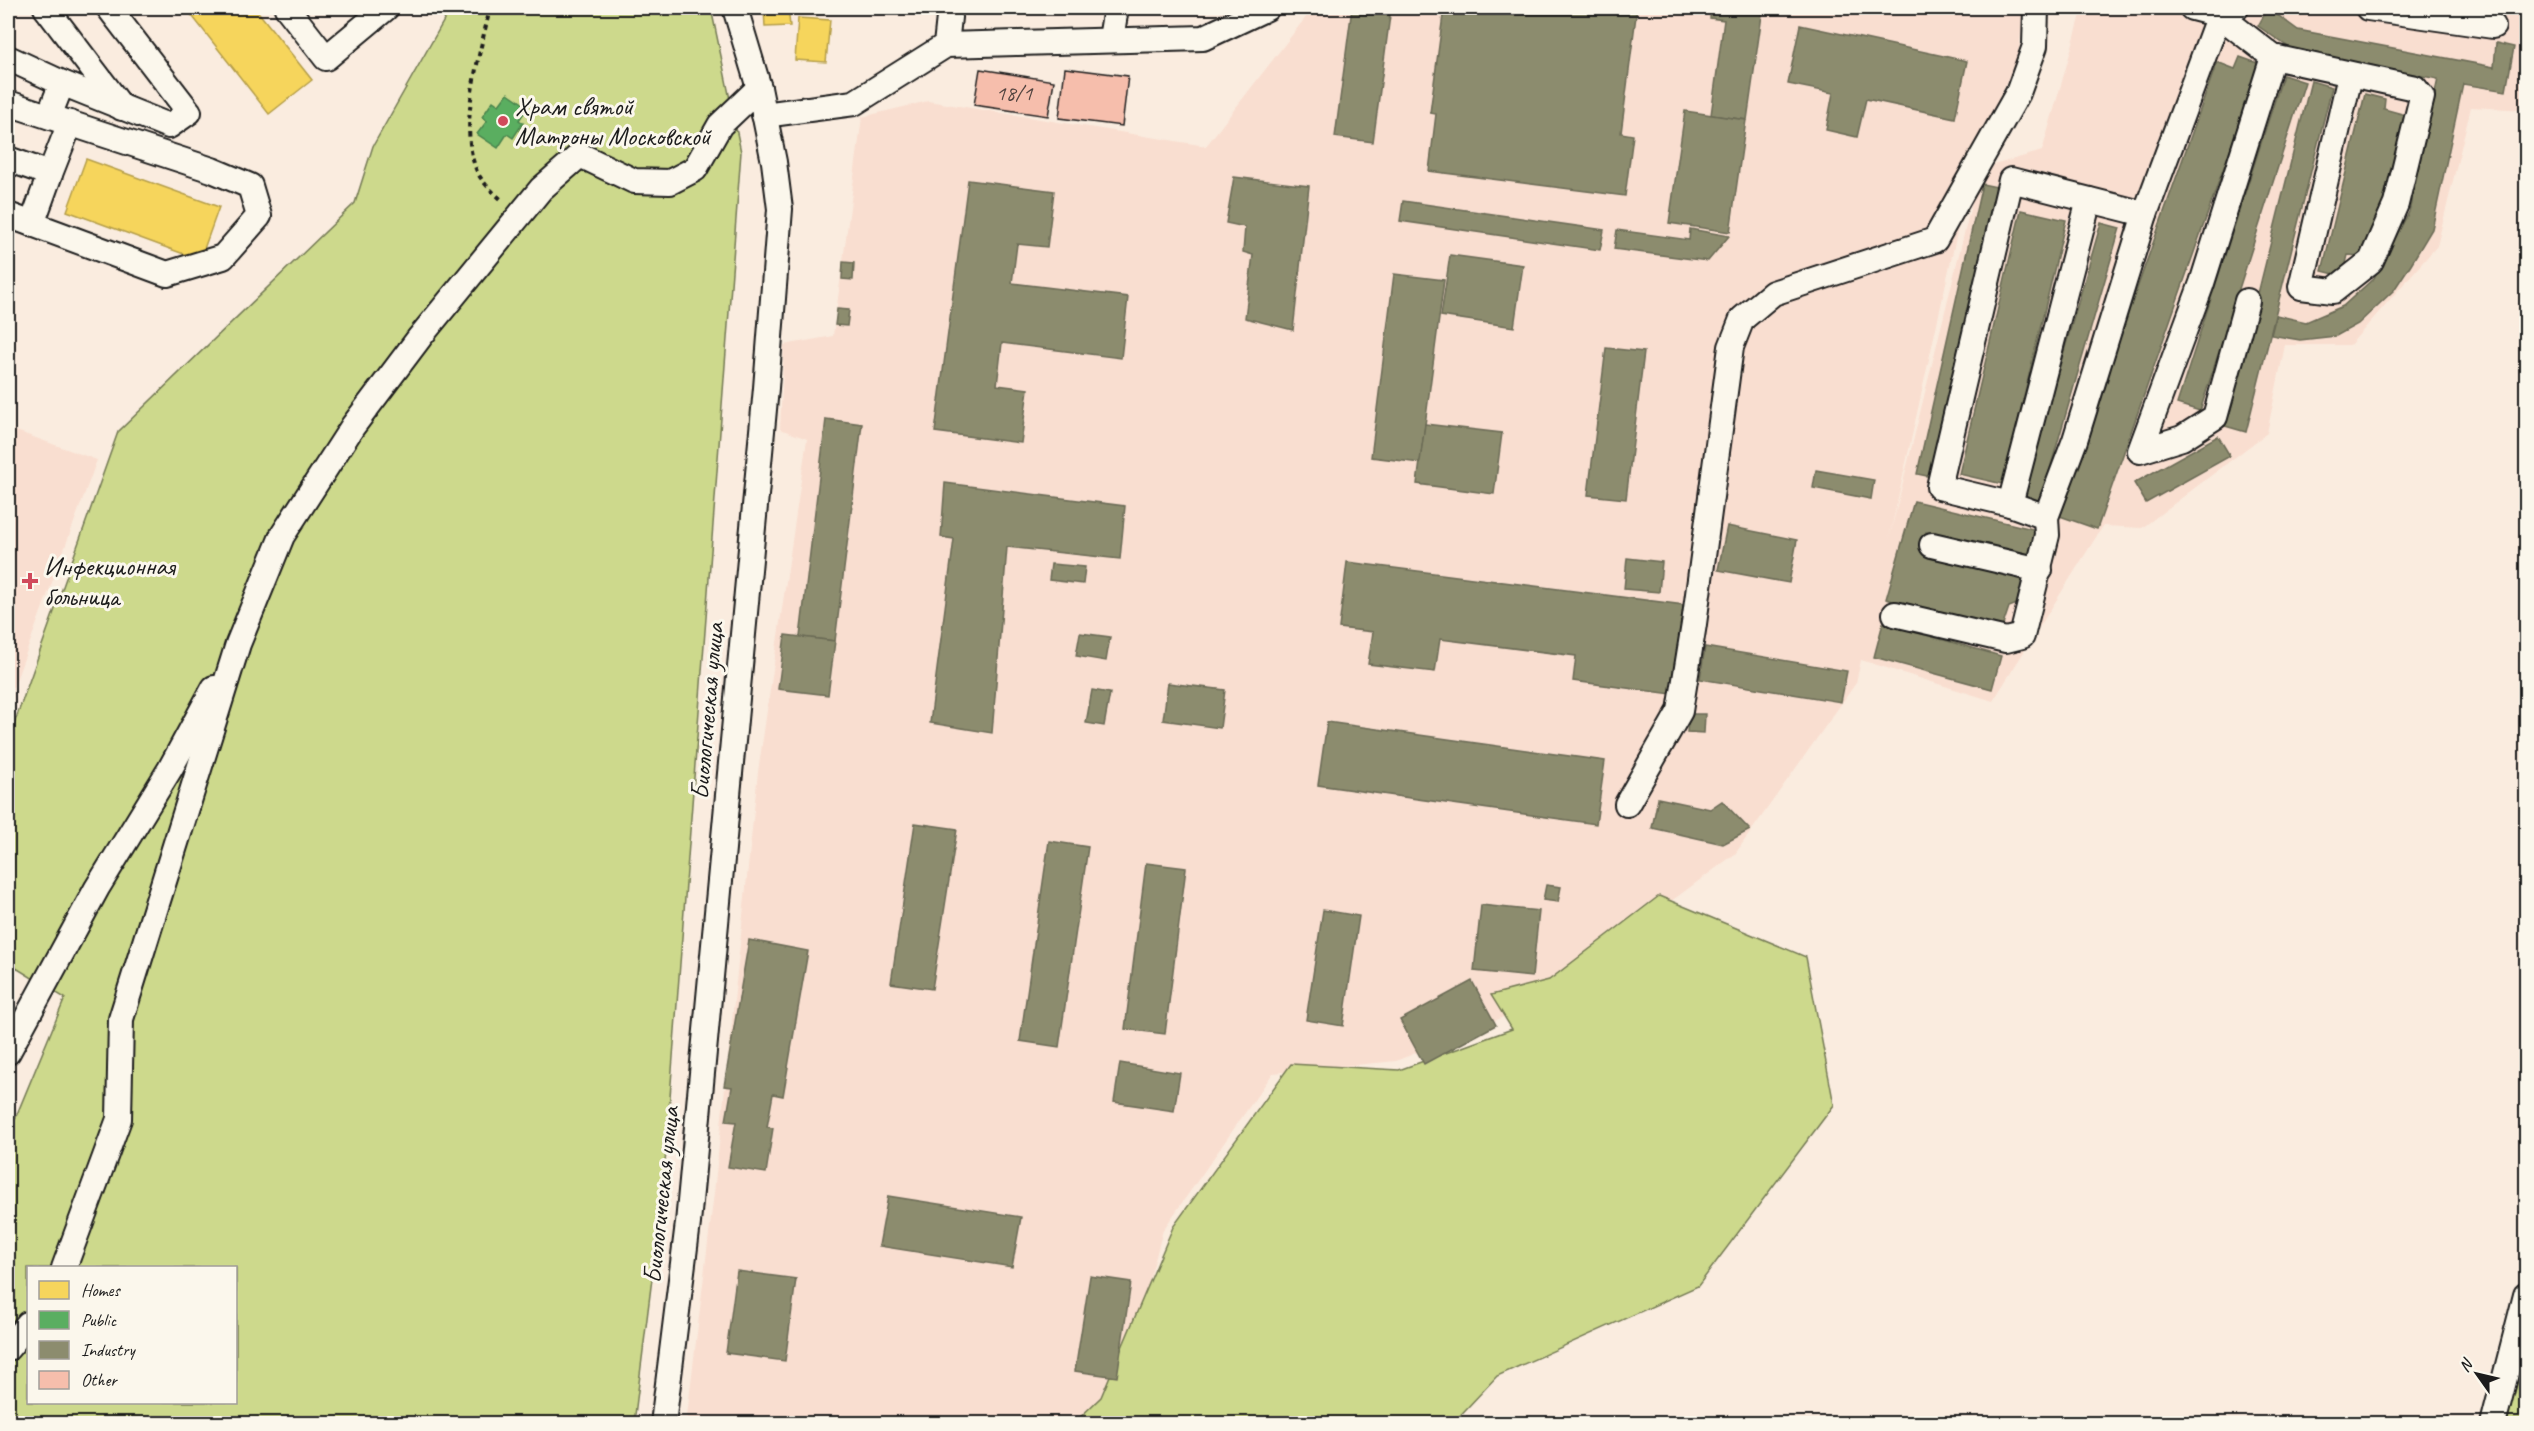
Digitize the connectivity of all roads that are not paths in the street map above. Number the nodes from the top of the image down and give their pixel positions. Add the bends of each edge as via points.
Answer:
1 (46, 8) edge
2 (109, 8) edge
3 (287, 8) edge
4 (386, 8) edge
5 (736, 8) edge
6 (950, 8) edge
7 (1116, 8) edge
8 (1267, 8) edge
9 (2036, 8) edge
10 (2193, 8) edge
11 (2368, 8) edge
12 (2227, 11) edge
13 (2493, 26) dead end
14 (1111, 39) junction
15 (946, 45) junction
16 (2273, 57) junction
17 (8, 58) edge
18 (2350, 75) junction
19 (62, 83) junction
20 (759, 88) junction
21 (8, 103) edge
22 (123, 110) junction
23 (764, 115) junction
24 (59, 120) junction
25 (169, 126) junction
26 (8, 159) edge
27 (212, 170) junction
28 (50, 174) junction
29 (2089, 200) junction
30 (2145, 214) junction
31 (8, 216) edge
32 (32, 224) junction
33 (2247, 301) dead end
34 (2010, 504) junction
35 (2046, 517) junction
36 (1932, 545) dead end
37 (2040, 570) junction
38 (1895, 614) dead end
39 (238, 644) junction
40 (1627, 804) dead end
41 (8, 1052) edge
42 (65, 1266) edge
43 (2526, 1295) edge
44 (27, 1325) edge
45 (8, 1348) edge
46 (663, 1424) edge
47 (2493, 1424) edge

1 - 22 street
2 - 25 street via 189,112
3 - 4 street via 326,58
5 - 20 street, Биологическая улица
6 - 15 street
7 - 14 street
8 - 14 street via 1203,38
9 - 40 street via 2035,46 2018,93 1935,240 1773,293 1742,319 1731,347 1680,711
10 - 12 street
11 - 13 street
12 - 16 street
12 - 30 street
14 - 15 street
15 - 23 street via 854,102
16 - 18 street
16 - 33 street via 2202,283 2140,451 2182,438 2215,417
17 - 19 street
18 - 18 street via 2415,88 2422,97 2396,204 2371,261 2333,291 2301,287
19 - 22 street
19 - 24 street
20 - 23 street, Биологическая улица
20 - 39 street via 720,125 695,169 670,182 634,181 580,155 541,189 353,426 282,536
21 - 24 street
22 - 25 street
23 - 46 street, Биологическая улица via 780,209 777,267 688,1223
24 - 27 street
24 - 28 street
25 - 27 street
26 - 28 street
27 - 32 street via 250,186 259,216 223,256 167,274
28 - 32 street
29 - 30 street
29 - 34 street
29 - 34 street via 2011,180 1940,487
30 - 35 street via 2075,440
31 - 32 street
34 - 35 street
35 - 37 street via 2047,535
36 - 37 street
37 - 38 street via 2022,636 2006,640
39 - 41 street via 170,768 97,888
39 - 42 street via 121,1019 119,1119
43 - 47 street
44 - 45 street

